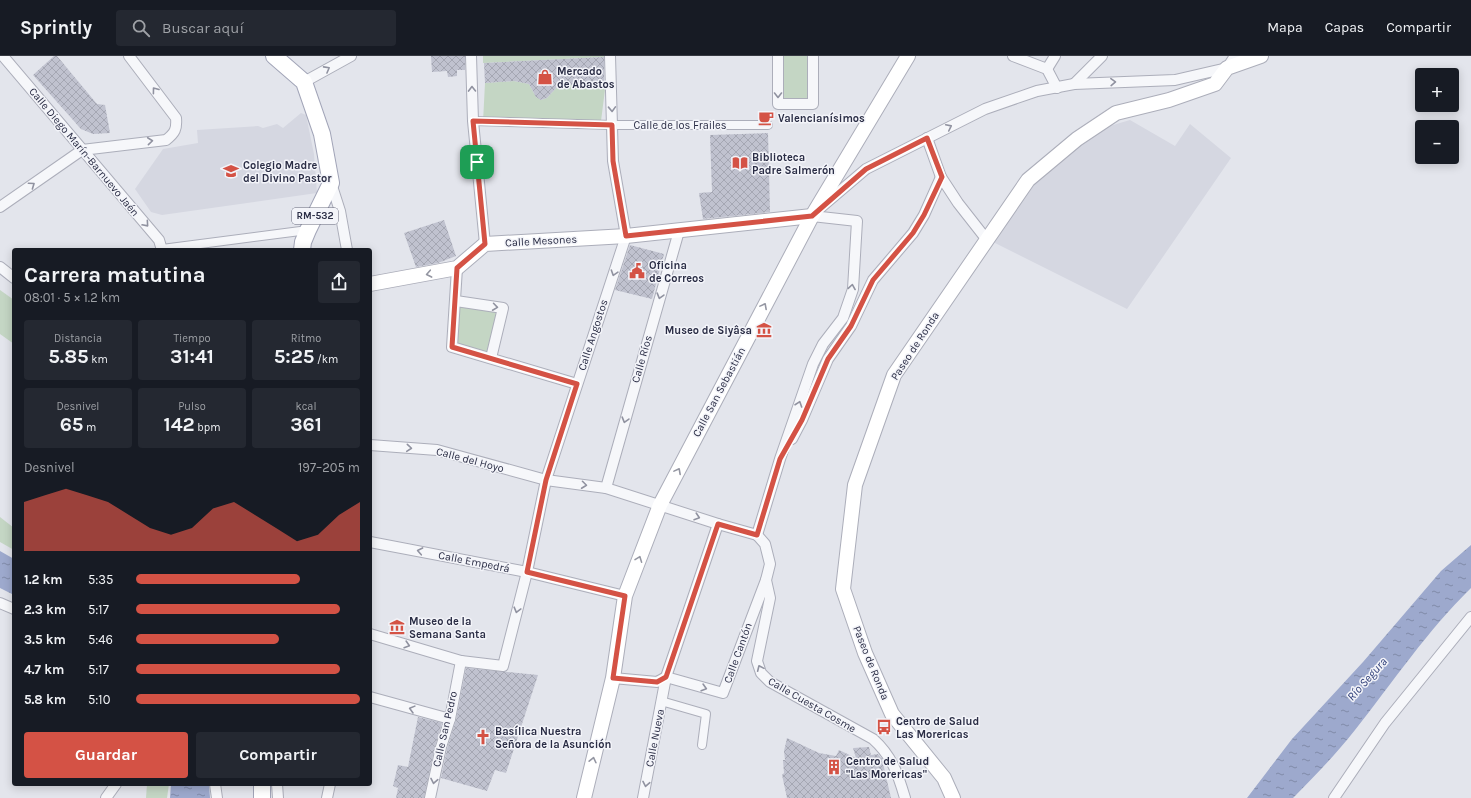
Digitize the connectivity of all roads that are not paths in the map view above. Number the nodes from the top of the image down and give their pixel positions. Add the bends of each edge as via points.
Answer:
1 (3, 56) edge
2 (129, 56) edge
3 (274, 56) edge
4 (351, 56) edge
5 (471, 56) edge
6 (610, 56) edge
7 (778, 56) edge
8 (813, 56) edge
9 (908, 56) edge
10 (1013, 56) edge
11 (1055, 56) edge
12 (1102, 56) edge
13 (1235, 56) edge
14 (1262, 56) edge
15 (1227, 68) junction
16 (1047, 69) junction
17 (304, 82) junction
18 (1074, 84) junction
19 (1057, 88) junction
20 (473, 121) junction
21 (612, 125) junction
22 (768, 125) dead end
23 (927, 138) junction
24 (82, 150) junction
25 (942, 177) junction
26 (331, 183) junction
27 (0, 207) edge
28 (812, 216) junction
29 (308, 230) junction
30 (679, 231) junction
31 (626, 236) junction
32 (987, 240) junction
33 (485, 244) junction
34 (161, 248) edge
35 (177, 248) edge
36 (302, 248) edge
37 (347, 248) edge
38 (0, 268) edge
39 (457, 268) junction
40 (12, 277) edge
41 (372, 284) edge
42 (456, 301) junction
43 (491, 358) junction
44 (577, 384) junction
45 (372, 445) edge
46 (780, 459) junction
47 (546, 480) junction
48 (606, 488) junction
49 (660, 506) junction
50 (718, 524) junction
51 (757, 535) junction
52 (372, 542) edge
53 (527, 572) junction
54 (766, 580) junction
55 (625, 596) junction
56 (0, 603) edge
57 (12, 608) edge
58 (1471, 617) edge
59 (372, 635) edge
60 (461, 661) junction
61 (666, 677) junction
62 (613, 678) junction
63 (372, 698) edge
64 (662, 701) junction
65 (450, 719) junction
66 (702, 745) dead end
67 (115, 786) edge
68 (215, 786) edge
69 (262, 786) edge
70 (277, 786) edge
71 (330, 786) edge
72 (106, 798) edge
73 (217, 798) edge
74 (262, 798) edge
75 (278, 798) edge
76 (327, 798) edge
77 (430, 798) edge
78 (584, 798) edge
79 (643, 798) edge
80 (905, 798) edge
81 (953, 798) edge
82 (1334, 798) edge

1 - 24 street, Calle Diego Marín-Barnuevo Jaén
24 -> 2 street via 166,140 177,128 176,118
3 - 17 main road
17 -> 4 street
20 -> 5 street
6 -> 21 street
7 -> 8 street via 778,104 813,104
9 - 28 main road, Calle San Sebastián
10 - 16 street
11 - 16 street
12 - 18 street
13 - 15 street
14 - 15 main road
18 -> 15 street via 1175,80
15 - 32 main road, Paseo de Ronda via 1215,84 1169,100 1116,113 1077,139 1028,180
16 - 19 street
17 - 26 main road via 322,134
18 - 19 street
23 -> 19 street via 985,109 1037,91
20 - 21 street, Calle de los Frailes
20 - 33 street
21 - 22 street, Calle de los Frailes
21 - 31 street via 613,161
23 - 25 street
23 - 28 street via 866,169
27 -> 24 street
24 -> 34 street, Calle Diego Marín-Barnuevo Jaén via 159,240
25 - 32 street via 958,203
25 - 46 street via 913,233 873,280 851,326 828,359 802,420
26 - 29 main road, RM-532
26 - 37 street via 340,211
28 - 30 main road, Calle Mesones
46 -> 28 street via 813,364 822,344 843,318 853,289 857,221
49 -> 28 main road, Calle San Sebastián
29 - 35 street
29 - 36 main road, RM-532
30 - 31 main road, Calle Mesones
30 -> 48 street, Calle Ríos
31 - 33 main road, Calle Mesones
31 -> 44 street, Calle Angostos
32 - 81 main road, Paseo de Ronda via 894,375 855,485 843,589 865,653 892,714 944,778
33 - 39 main road
38 - 40 street
39 -> 41 main road
39 - 42 street
42 - 43 street via 452,347
42 -> 43 street via 503,308
43 - 44 street
44 - 47 street, Calle Angostos
45 -> 47 street, Calle del Hoyo via 437,450
46 - 51 street
47 -> 48 street, Calle del Hoyo
47 - 53 street, Calle Angostos
48 - 49 street, Calle del Hoyo
49 -> 50 street, Calle del Hoyo
55 -> 49 main road, Calle San Sebastián
50 - 51 street, Calle del Hoyo
50 - 61 street, Calle Nueva
51 - 54 street, Calle Cuesta Cosme via 765,544 770,564
53 -> 52 street, Calle Empedrá
53 - 55 street, Calle Empedrá
53 -> 60 street, Calle Angostos via 502,666
61 -> 54 street, Calle Cantón via 723,693
80 -> 54 street, Calle Cuesta Cosme via 899,775 885,750 873,739 770,682 761,673 757,661 770,598
55 - 62 main road, Calle San Sebastián
56 - 57 street
58 - 82 street via 1385,723
59 -> 60 street
60 - 65 street, Calle San Pedro
61 - 62 street via 657,682
61 - 64 street, Calle Nueva
78 -> 62 main road, Calle San Sebastián
65 -> 63 street
64 - 66 street via 706,714
64 -> 79 street, Calle Nueva
65 -> 77 street, Calle San Pedro
67 - 72 street
68 - 73 street
69 - 74 main road
70 - 75 street
71 - 76 street

